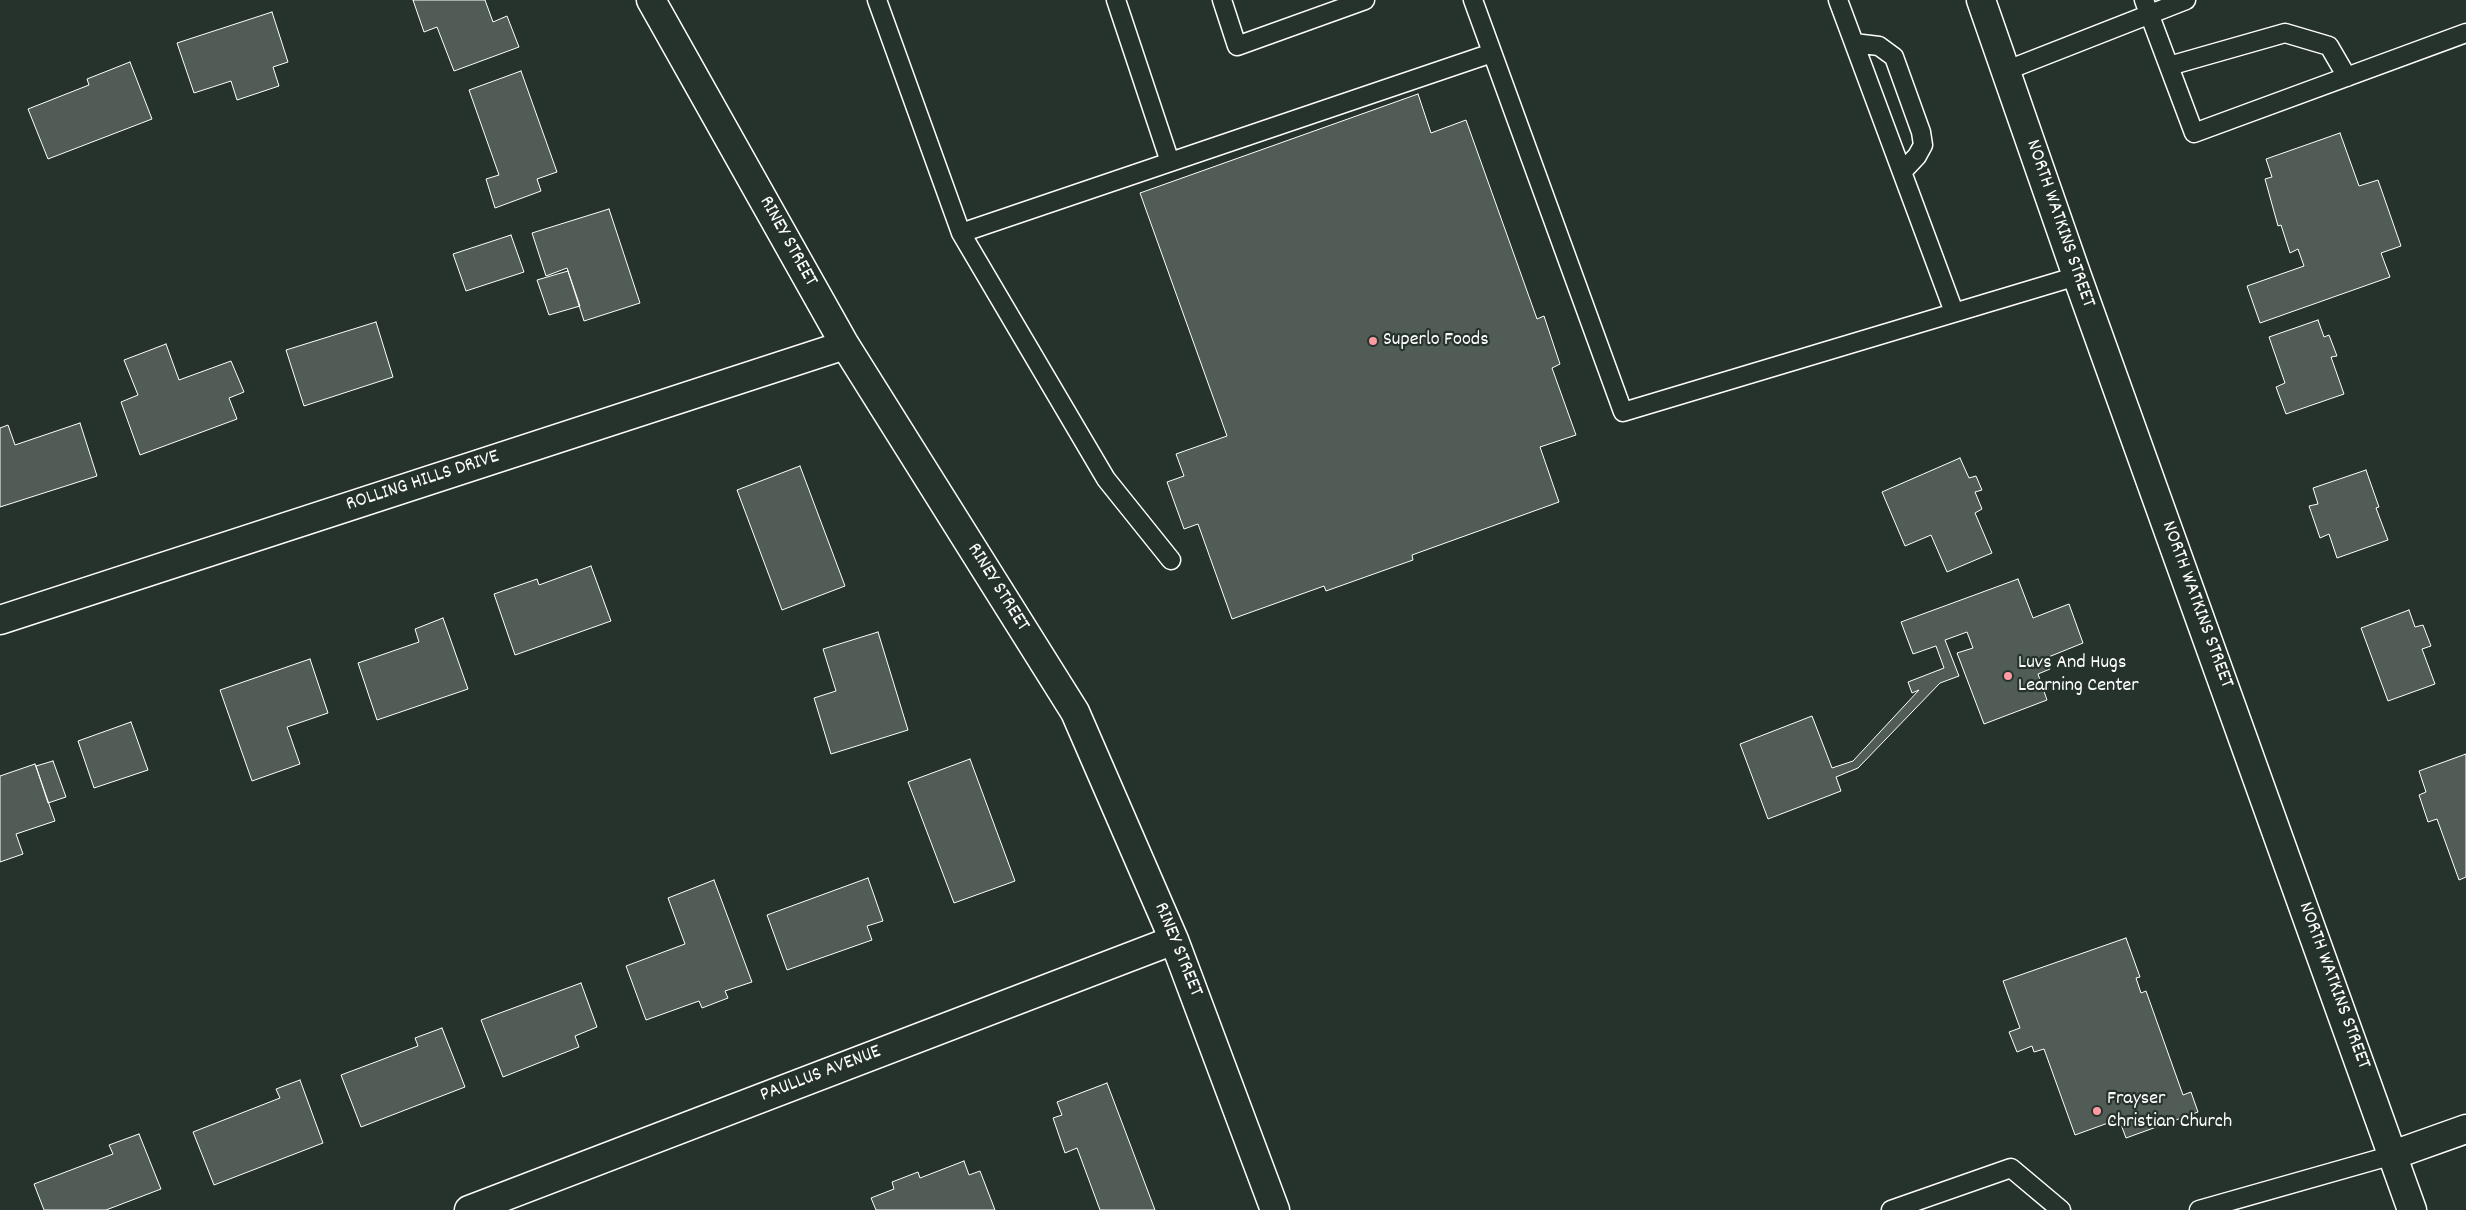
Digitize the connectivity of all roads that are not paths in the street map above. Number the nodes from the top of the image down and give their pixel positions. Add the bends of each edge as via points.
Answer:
1 (651, 0) edge
2 (877, 0) edge
3 (1116, 0) edge
4 (1222, 0) edge
5 (1365, 0) edge
6 (1473, 0) edge
7 (1838, 0) edge
8 (1982, 0) edge
9 (2186, 0) edge
10 (2147, 7) edge
11 (2466, 33) edge
12 (1854, 43) junction
13 (1492, 53) junction
14 (2170, 66) junction
15 (2005, 71) junction
16 (2347, 77) junction
17 (1170, 162) junction
18 (1902, 172) junction
19 (961, 233) junction
20 (2077, 276) junction
21 (1954, 312) junction
22 (846, 345) junction
23 (1172, 560) dead end
24 (0, 620) edge
25 (1174, 940) junction
26 (2466, 1129) edge
27 (2393, 1155) junction
28 (469, 1210) edge
29 (1275, 1210) edge
30 (1891, 1210) edge
31 (2061, 1210) edge
32 (2199, 1210) edge
33 (2412, 1210) edge

1 - 22 street, RINEY STREET
2 - 19 lane
3 - 17 lane
4 - 5 lane via 1237,46
6 - 13 lane
7 - 12 lane
8 - 15 street, NORTH WATKINS STREET
9 - 10 lane
10 - 14 lane
10 - 15 lane
11 - 16 lane
12 - 18 lane
12 - 18 lane via 1879,46 1894,57 1923,144
13 - 17 lane
13 - 21 lane via 1623,412
14 - 16 lane via 2285,34 2329,46
14 - 16 lane via 2194,133
15 - 20 street, NORTH WATKINS STREET
17 - 19 lane
18 - 21 lane
19 - 23 lane via 1106,479
20 - 21 lane
20 - 27 street, NORTH WATKINS STREET
22 - 24 street, ROLLING HILLS DRIVE
22 - 25 street, RINEY STREET via 1075,712
25 - 28 street, PAULLUS AVENUE
25 - 29 street, RINEY STREET
26 - 27 street
27 - 32 lane
27 - 33 street, NORTH WATKINS STREET
30 - 31 lane via 2011,1168

